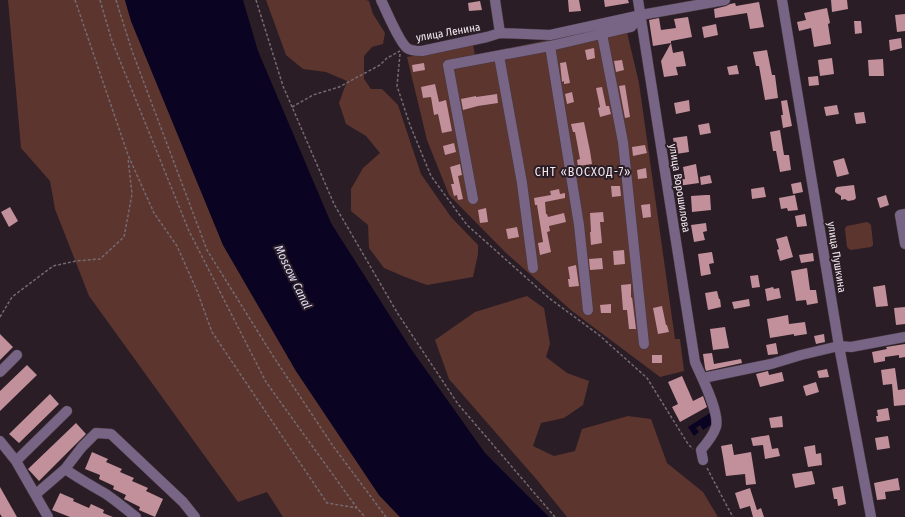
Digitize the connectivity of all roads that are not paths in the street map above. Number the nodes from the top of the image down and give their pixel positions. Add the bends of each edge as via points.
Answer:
1 (381, 0) edge
2 (495, 0) edge
3 (638, 0) edge
4 (725, 0) edge
5 (782, 0) edge
6 (641, 15) junction
7 (500, 33) junction
8 (602, 34) junction
9 (550, 46) junction
10 (499, 56) junction
11 (473, 199) dead end
12 (905, 214) edge
13 (905, 244) edge
14 (533, 268) dead end
15 (588, 310) dead end
16 (905, 337) edge
17 (644, 344) dead end
18 (839, 346) junction
19 (17, 355) dead end
20 (0, 372) edge
21 (703, 378) junction
22 (66, 411) dead end
23 (0, 441) edge
24 (703, 460) road end
25 (16, 461) junction
26 (66, 469) junction
27 (36, 494) junction
28 (48, 517) edge
29 (136, 517) edge
30 (195, 517) edge
31 (871, 517) edge

1 - 7 street, улица Ленина via 400,40 406,48 412,50 422,51
2 - 7 street
3 - 6 street, улица Ворошилова
4 - 6 street, улица Ленина
5 - 18 street, улица Пушкина
6 - 7 street, улица Ленина via 550,34
6 - 8 street via 631,27
6 - 21 street, улица Ворошилова via 695,362
8 - 9 street
8 - 17 street via 623,142
9 - 10 street
9 - 15 street via 579,225
10 - 11 street via 448,65
10 - 14 street via 522,183
12 - 13 street via 900,214
16 - 18 street
18 - 21 street
18 - 31 street, улица Пушкина
19 - 20 street
21 - 24 street, улица Ворошилова via 717,418 713,435 701,450
22 - 25 street
23 - 25 street
25 - 27 street
26 - 27 street
26 - 29 street
26 - 30 street via 96,433 111,434 183,502
27 - 28 street

